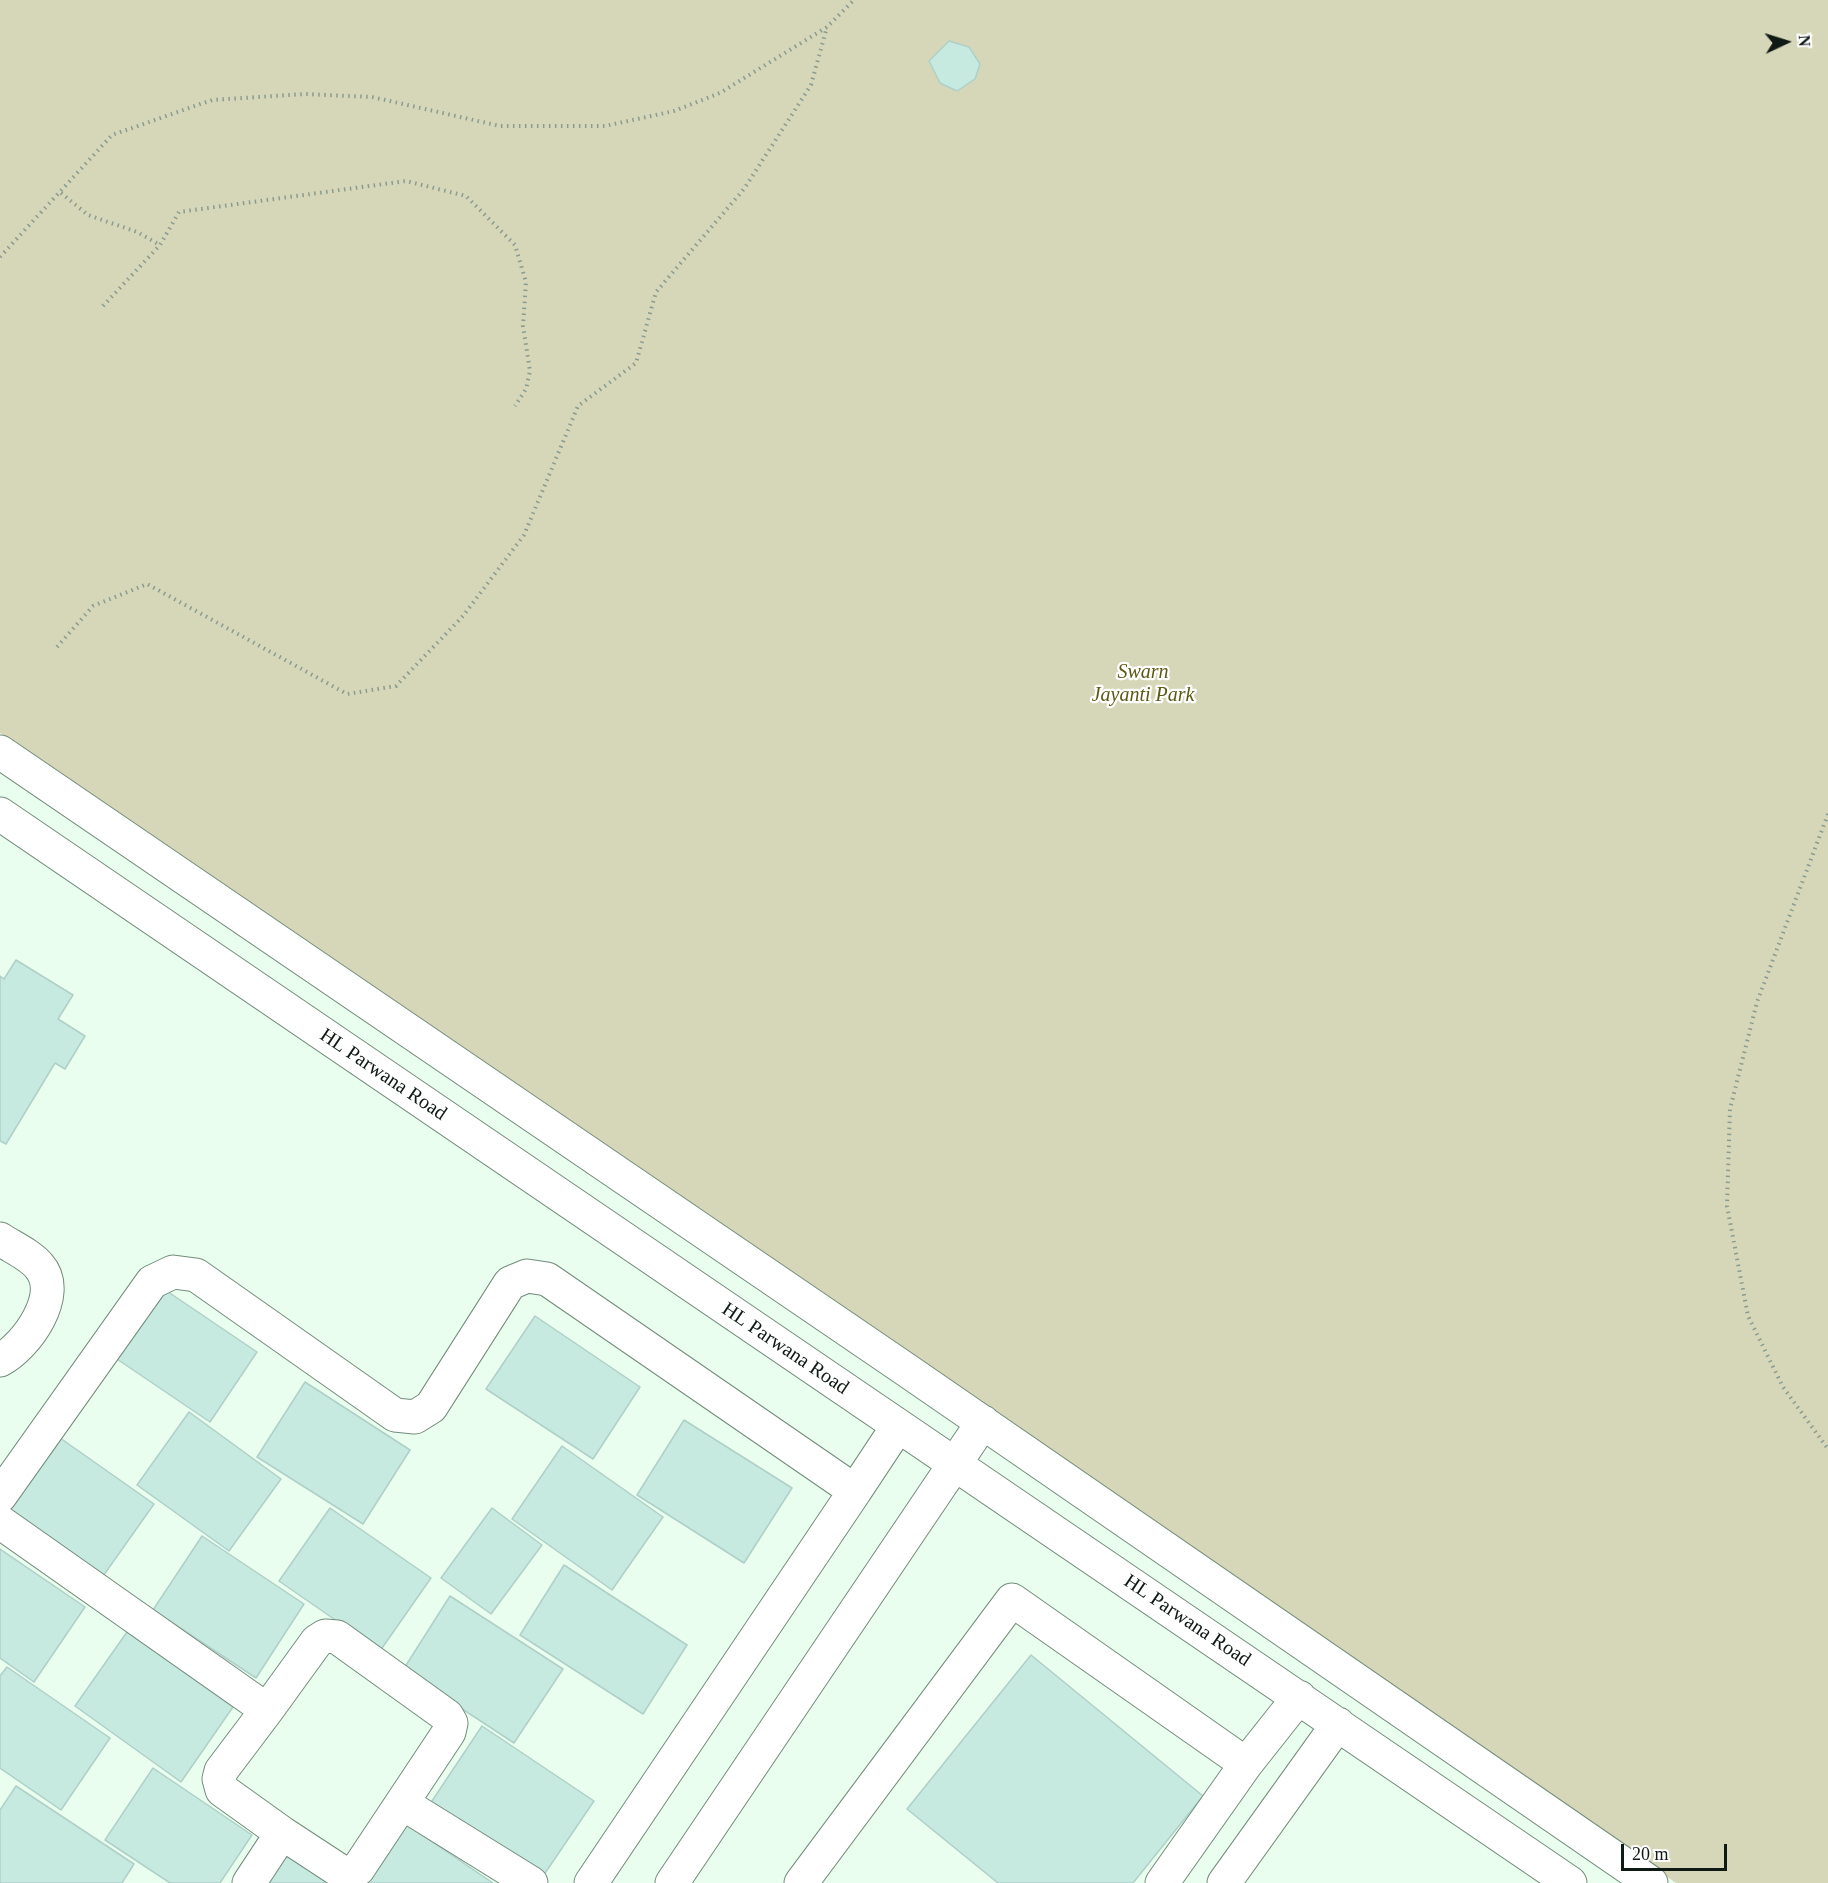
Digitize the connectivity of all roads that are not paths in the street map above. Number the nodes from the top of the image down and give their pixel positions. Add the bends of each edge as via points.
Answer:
1 (0, 752) edge
2 (4, 826) edge
3 (0, 1239) edge
4 (0, 1360) edge
5 (983, 1422) junction
6 (898, 1426) junction
7 (954, 1464) junction
8 (855, 1491) junction
9 (0, 1496) edge
10 (0, 1522) edge
11 (1299, 1697) junction
12 (267, 1710) junction
13 (1338, 1724) junction
14 (1246, 1764) junction
15 (402, 1803) junction
16 (282, 1833) junction
17 (249, 1883) edge
18 (531, 1883) edge
19 (591, 1883) edge
20 (672, 1883) edge
21 (801, 1883) edge
22 (1162, 1883) edge
23 (1224, 1883) edge
24 (1570, 1883) edge
25 (1651, 1883) edge

1 - 5 street
2 - 6 street, HL Parwana Road
3 - 4 street via 39,1266 45,1281 40,1317 14,1352
5 - 7 street
5 - 25 street
6 - 7 street, HL Parwana Road
6 - 8 street
7 - 11 street, HL Parwana Road
7 - 20 street
8 - 9 street via 547,1280 527,1276 510,1283 431,1407 415,1417 395,1416 196,1275 173,1272 152,1282
8 - 19 street
10 - 12 street
11 - 13 street, HL Parwana Road
11 - 14 street
12 - 15 street via 317,1641 325,1636 337,1637 447,1716 451,1723
12 - 16 street via 219,1779 222,1790
13 - 23 street
13 - 24 street, HL Parwana Road
14 - 21 street via 1012,1600
14 - 22 street
15 - 16 street via 358,1869 350,1874 340,1872
15 - 18 street
16 - 17 street

